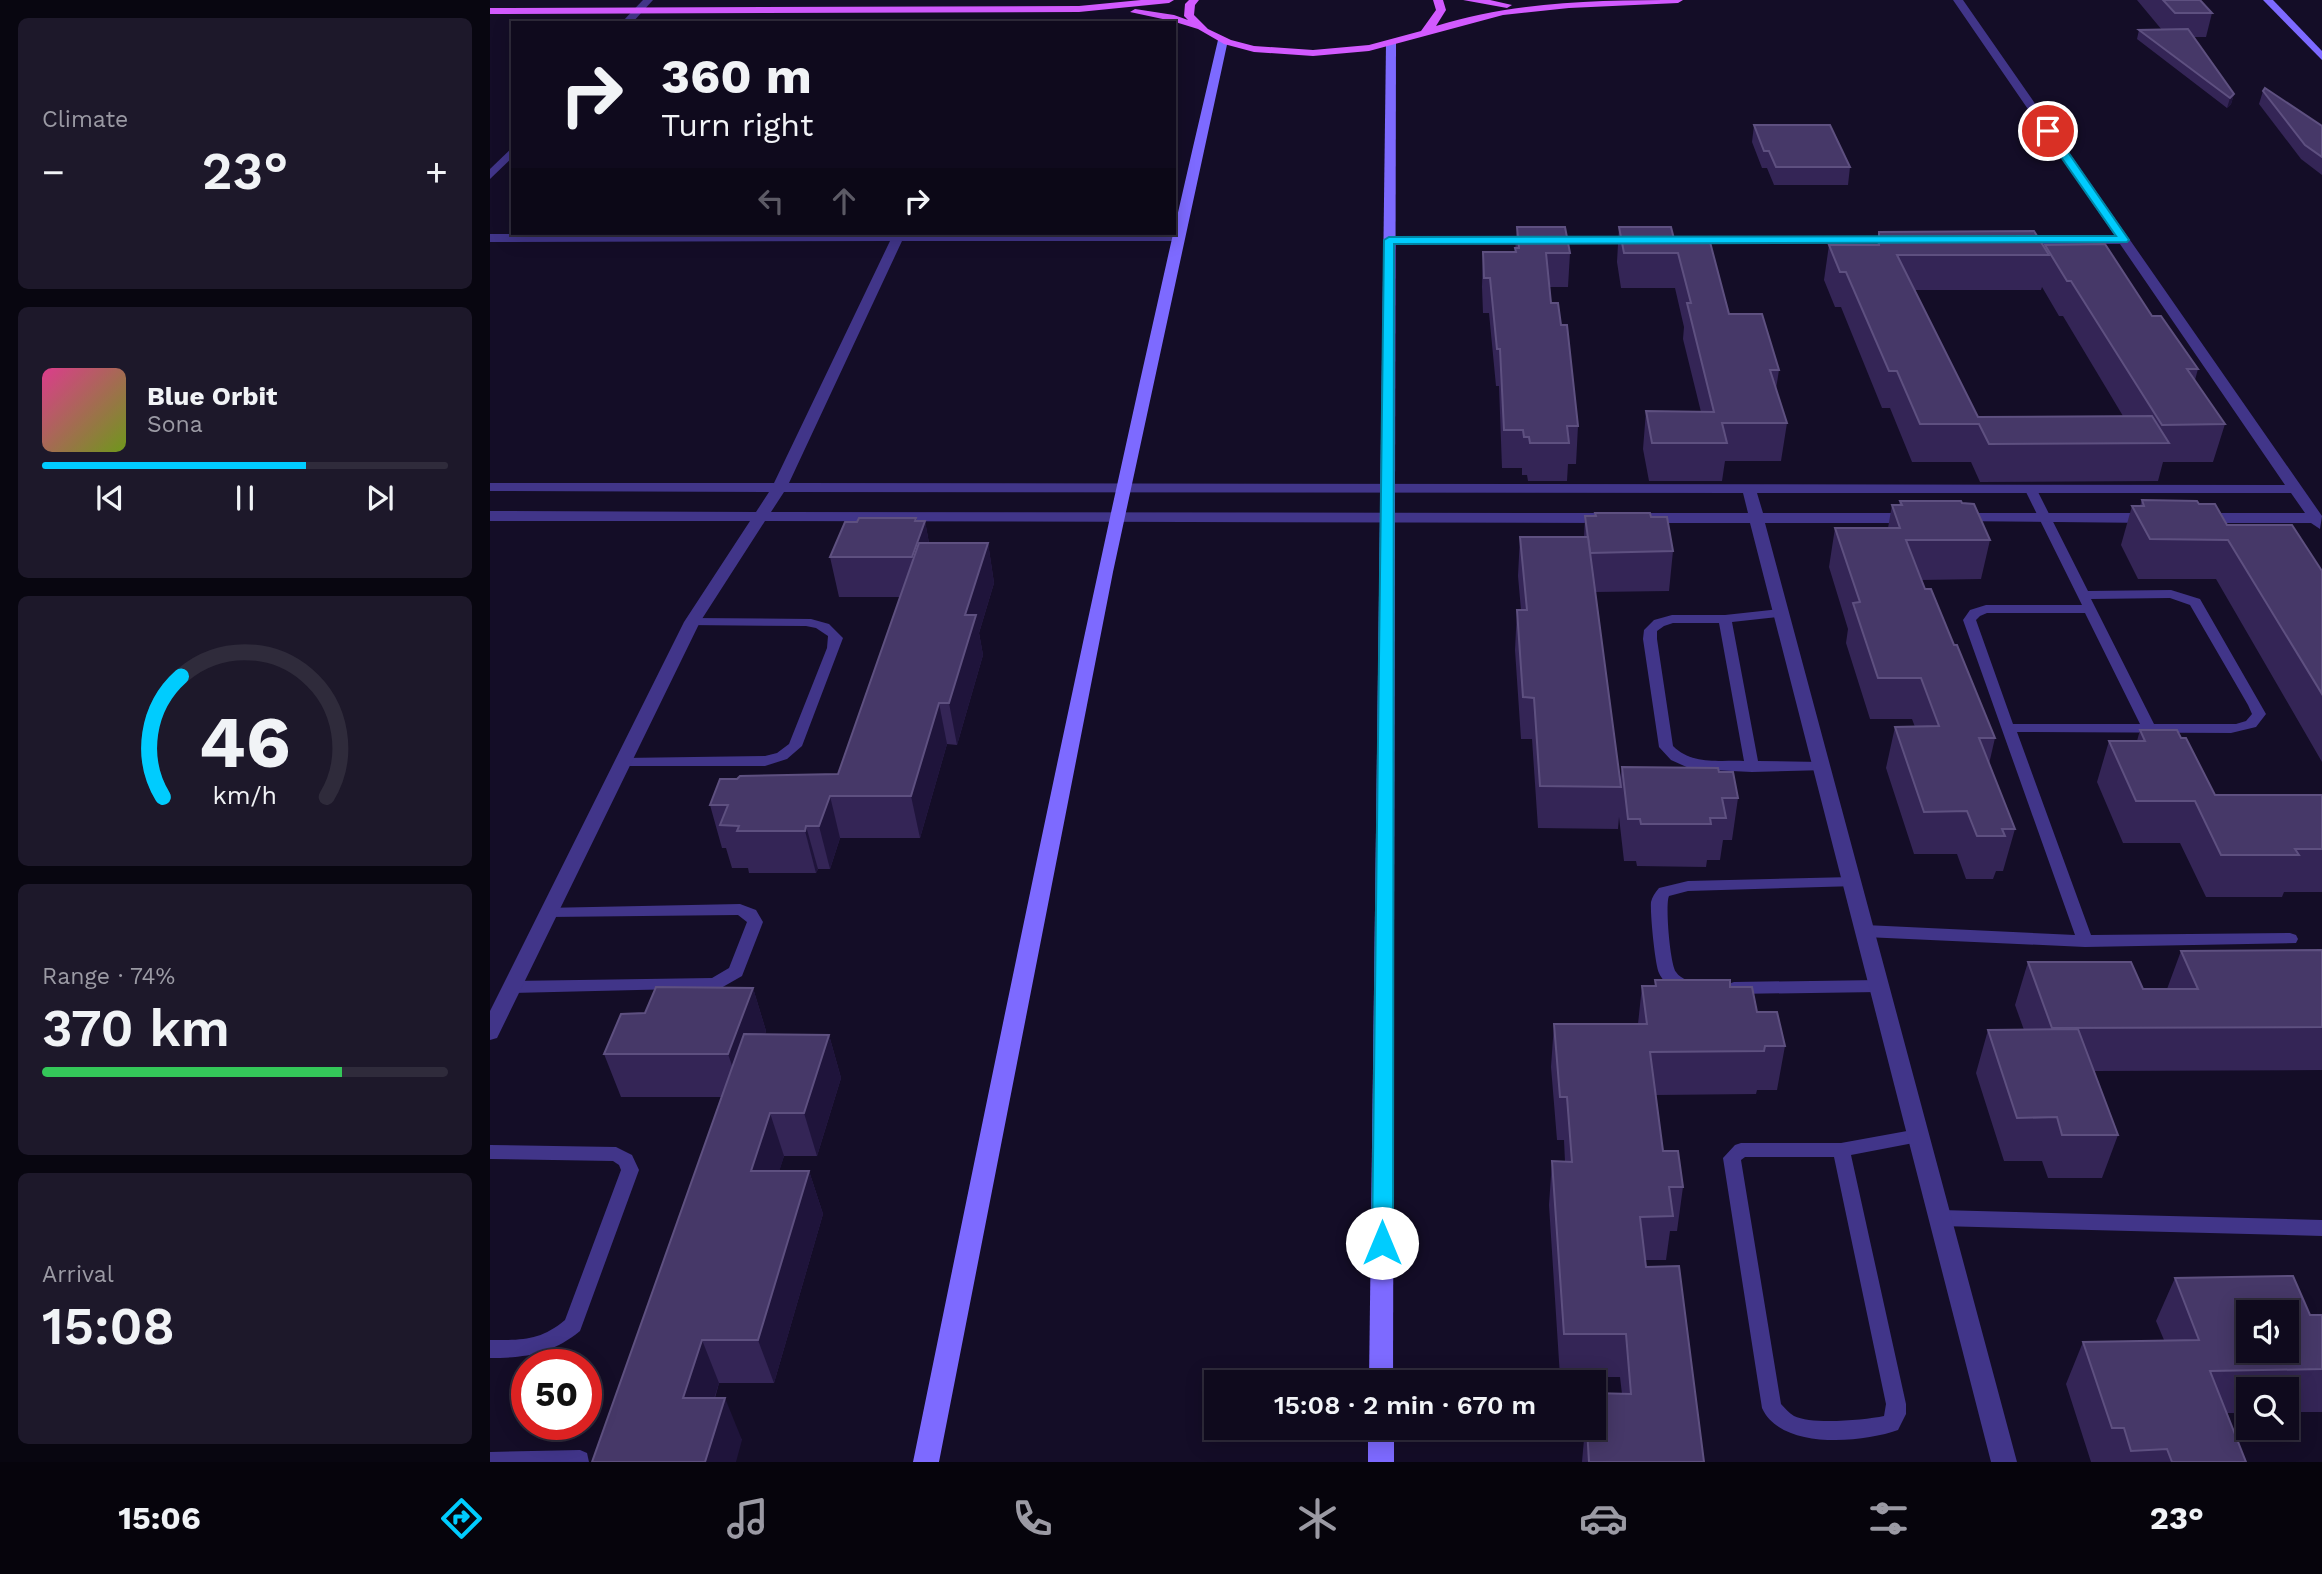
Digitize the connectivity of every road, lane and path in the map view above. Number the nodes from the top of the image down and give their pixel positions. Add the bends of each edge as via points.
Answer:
1 (648, 0) edge
2 (1169, 0) edge
3 (1194, 0) edge
4 (1438, 0) edge
5 (1468, 0) edge
6 (1678, 0) edge
7 (1958, 0) edge
8 (2268, 0) edge
9 (1556, 6) junction
10 (1079, 9) junction
11 (490, 11) edge
12 (637, 11) junction
13 (628, 21) edge
14 (1196, 27) junction
15 (1419, 33) junction
16 (1223, 40) junction
17 (1391, 43) junction
18 (2318, 47) edge
19 (2322, 57) edge
20 (511, 152) edge
21 (490, 176) edge
22 (898, 237) junction
23 (1177, 237) junction
24 (490, 238) edge
25 (1389, 240) junction
26 (1916, 240) edge
27 (1999, 240) edge
28 (2124, 240) junction
29 (490, 487) edge
30 (779, 488) junction
31 (1122, 488) junction
32 (1387, 489) junction
33 (1749, 489) junction
34 (2296, 489) junction
35 (2031, 490) junction
36 (490, 516) edge
37 (1116, 516) junction
38 (760, 517) junction
39 (1387, 517) junction
40 (1757, 518) junction
41 (2044, 518) junction
42 (2319, 522) edge
43 (2083, 595) junction
44 (2090, 609) junction
45 (1782, 613) junction
46 (1725, 619) junction
47 (692, 622) junction
48 (2149, 727) junction
49 (2007, 728) junction
50 (623, 763) junction
51 (1752, 767) junction
52 (1822, 767) junction
53 (1852, 882) junction
54 (549, 912) junction
55 (1865, 931) junction
56 (2290, 939) dead end
57 (2085, 941) junction
58 (1879, 986) junction
59 (512, 987) junction
60 (490, 1032) edge
61 (1918, 1136) junction
62 (1842, 1150) junction
63 (490, 1152) edge
64 (1940, 1218) junction
65 (2322, 1228) edge
66 (490, 1349) edge
67 (1381, 1370) edge
68 (1381, 1440) edge
69 (580, 1461) edge
70 (490, 1462) edge
71 (926, 1462) edge
72 (1381, 1462) edge
73 (2004, 1462) edge

1 - 12 street
2 - 10 main road
3 - 14 main road via 1189,16
4 - 15 main road via 1441,10 1435,22
5 - 9 main road
6 - 9 main road
7 - 28 street
8 - 18 main road
9 - 15 main road via 1481,15
10 - 12 main road
10 - 14 main road via 1152,13
11 - 12 main road
12 - 13 street
14 - 16 main road
15 - 17 main road
16 - 17 main road via 1304,52
16 - 23 main road
17 - 25 main road
18 - 19 main road
20 - 21 street
22 - 23 street
22 - 24 street
22 - 30 street
23 - 31 main road
25 - 26 street
25 - 32 main road
27 - 28 street
28 - 34 street
29 - 30 street
30 - 31 street
30 - 38 street
31 - 32 street
31 - 37 main road
32 - 33 street
32 - 39 main road
33 - 35 street
33 - 40 street
34 - 35 street
34 - 42 street
35 - 41 lane
36 - 38 street
37 - 38 street
37 - 39 street
37 - 71 main road
38 - 47 street
39 - 40 street
39 - 67 main road
40 - 41 street
40 - 45 street
41 - 42 street
41 - 43 lane
43 - 44 lane
43 - 48 lane via 2171,594 2195,602 2259,714 2255,723 2245,728
44 - 48 lane
44 - 49 lane via 1986,609 1969,620
45 - 46 lane
45 - 52 street
46 - 51 lane
46 - 51 lane via 1672,620 1651,631 1664,737 1666,747 1691,764
47 - 50 street
47 - 50 lane via 809,623 830,629 836,638 834,648 795,746 765,761
48 - 49 lane
49 - 57 lane
50 - 54 street
51 - 52 lane
52 - 53 street
53 - 55 street
53 - 58 lane via 1688,886 1664,891 1659,908 1666,972 1690,988
54 - 59 street
54 - 59 lane via 740,909 755,922 736,972 715,984
55 - 57 lane
55 - 58 street
56 - 57 lane
58 - 61 street
59 - 60 street
61 - 62 lane
61 - 64 street
62 - 62 lane via 1748,1149 1732,1158 1772,1408 1793,1426 1881,1428 1891,1423 1896,1404
63 - 66 lane via 615,1154 626,1160 630,1170 573,1325 538,1348
64 - 65 lane
64 - 73 street
68 - 72 main road
69 - 70 lane

